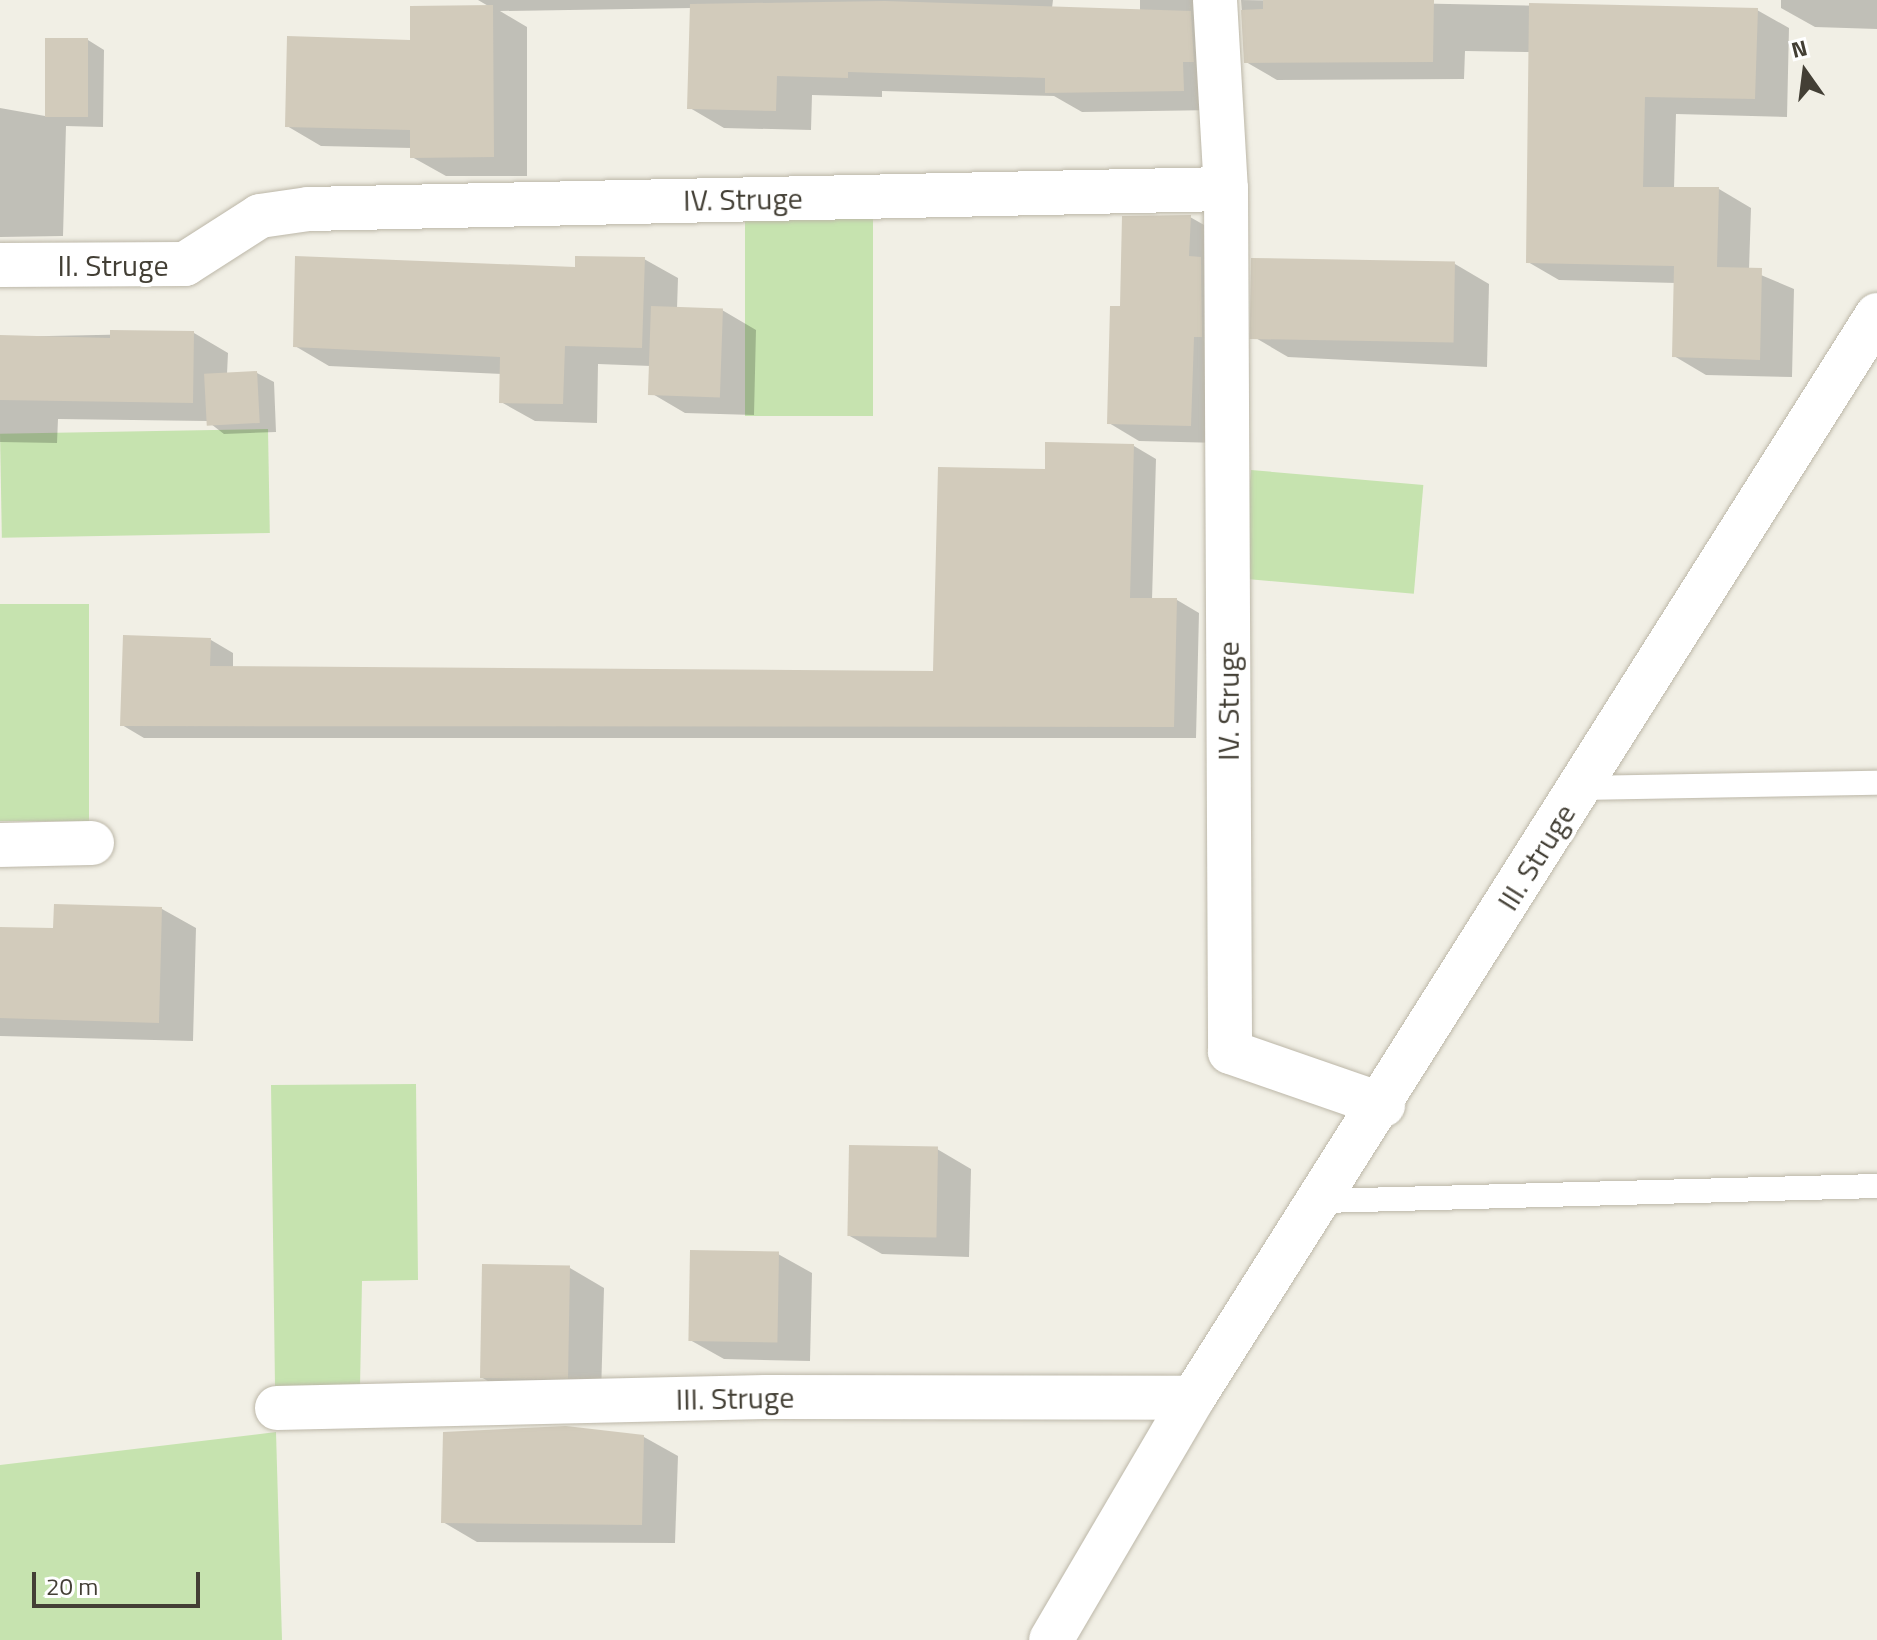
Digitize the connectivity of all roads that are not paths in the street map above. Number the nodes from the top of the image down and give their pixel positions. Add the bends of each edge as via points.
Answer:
1 (1215, 0) edge
2 (1226, 189) junction
3 (260, 216) joint
4 (0, 265) edge
5 (1877, 315) edge
6 (1877, 783) edge
7 (1579, 788) junction
8 (92, 843) dead end
9 (0, 845) edge
10 (1383, 1105) junction
11 (1877, 1186) edge
12 (1323, 1201) junction
13 (1193, 1398) junction
14 (277, 1408) dead end
15 (1051, 1640) edge

1 - 2 street, IV. Struge
2 - 3 street, IV. Struge
2 - 10 street, IV. Struge via 1230,1052
3 - 4 street, II. Struge via 185,264
5 - 7 street, III. Struge
6 - 7 lane
7 - 10 street, III. Struge
8 - 9 street
10 - 12 street, III. Struge
11 - 12 lane
12 - 13 street, III. Struge
13 - 14 street, III. Struge via 765,1397
13 - 15 street, III. Struge

